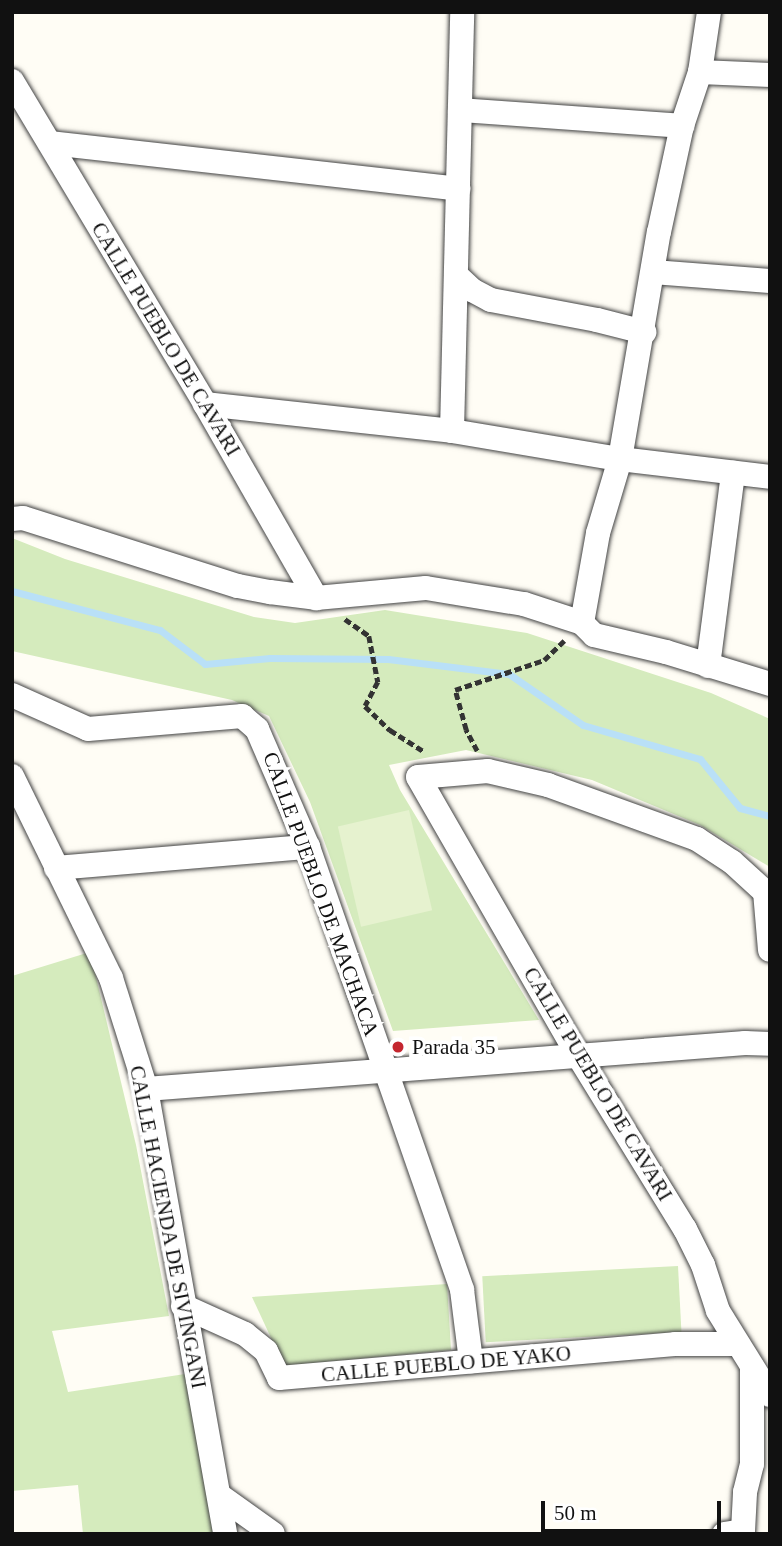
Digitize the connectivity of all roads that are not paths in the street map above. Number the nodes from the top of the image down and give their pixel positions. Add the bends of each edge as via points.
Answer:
1 (462, 12) edge
2 (709, 12) edge
3 (700, 72) junction
4 (770, 75) edge
5 (12, 82) edge
6 (460, 110) junction
7 (682, 126) junction
8 (50, 143) junction
9 (458, 189) junction
10 (653, 272) junction
11 (456, 275) junction
12 (770, 281) edge
13 (643, 332) junction
14 (205, 404) junction
15 (452, 431) junction
16 (620, 458) junction
17 (733, 473) junction
18 (770, 477) edge
19 (16, 517) edge
20 (316, 598) junction
21 (582, 623) junction
22 (708, 666) junction
23 (770, 684) edge
24 (12, 695) edge
25 (12, 776) edge
26 (308, 847) junction
27 (56, 868) junction
28 (770, 950) edge
29 (770, 1044) edge
30 (579, 1057) junction
31 (386, 1072) junction
32 (146, 1089) junction
33 (183, 1306) junction
34 (736, 1344) junction
35 (471, 1361) junction
36 (752, 1367) junction
37 (770, 1395) edge
38 (220, 1496) junction
39 (736, 1533) edge
40 (225, 1534) edge
41 (273, 1534) edge

1 - 6 street
2 - 3 street
3 - 4 street
3 - 7 street
5 - 8 street, CALLE PUEBLO DE CAVARI
6 - 7 street
6 - 9 street
7 - 10 street
8 - 9 street
8 - 14 street, CALLE PUEBLO DE CAVARI
9 - 11 street
10 - 12 street
10 - 13 street
11 - 13 street via 491,300
11 - 15 street
13 - 16 street
14 - 15 street
14 - 20 street, CALLE PUEBLO DE CAVARI
15 - 16 street
16 - 17 street
16 - 21 street via 598,533
17 - 18 street
17 - 22 street
19 - 20 street via 237,586
20 - 21 street via 425,588 524,604
21 - 22 street via 594,635
22 - 23 street
24 - 26 street, CALLE PUEBLO DE MACHACA via 88,729 242,716 257,729 268,750
25 - 27 street, CALLE HACIENDA DE SIVINGANI
26 - 27 street
26 - 31 street, CALLE PUEBLO DE MACHACA
27 - 32 street, CALLE HACIENDA DE SIVINGANI via 111,978
28 - 30 street, CALLE PUEBLO DE CAVARI via 765,892 697,839 548,785 488,771 418,777
29 - 30 street via 745,1042
30 - 31 street
30 - 34 street, CALLE PUEBLO DE CAVARI via 685,1229
31 - 32 street
31 - 35 street, CALLE PUEBLO DE MACHACA via 462,1290
32 - 33 street, CALLE HACIENDA DE SIVINGANI
33 - 35 street, CALLE PUEBLO DE YAKO via 245,1334 267,1351 279,1378
33 - 38 street, CALLE HACIENDA DE SIVINGANI
34 - 35 street, CALLE PUEBLO DE YAKO via 675,1344
34 - 36 street, CALLE PUEBLO DE CAVARI
36 - 37 street, CALLE PUEBLO DE CAVARI
36 - 39 street via 752,1464
38 - 40 street, CALLE HACIENDA DE SIVINGANI
38 - 41 street

